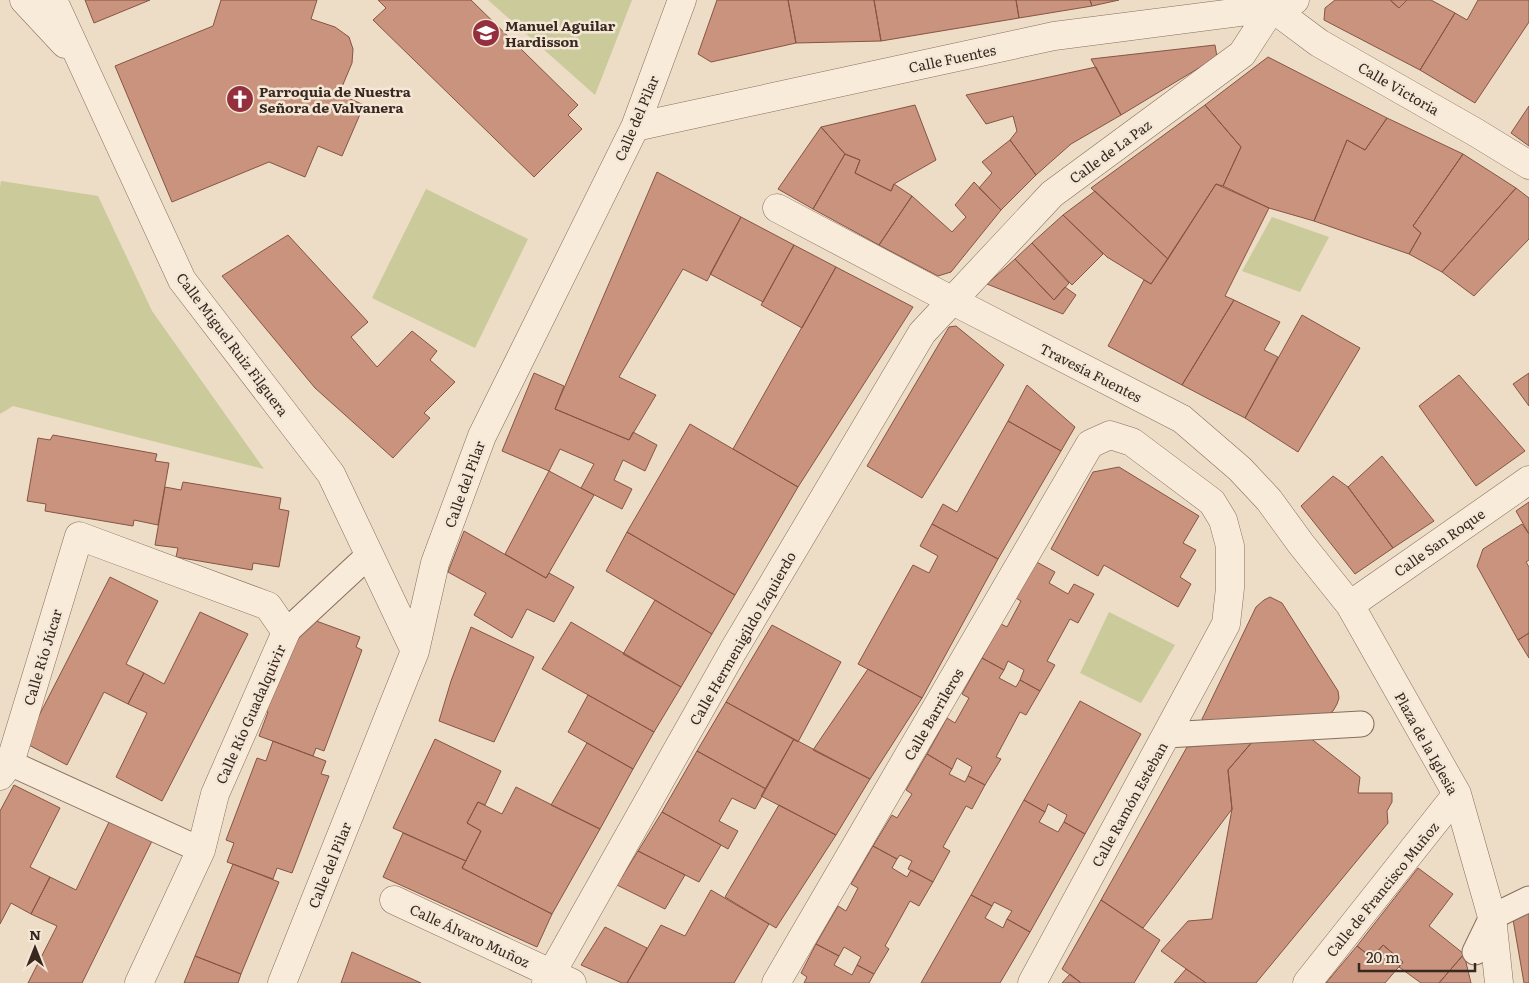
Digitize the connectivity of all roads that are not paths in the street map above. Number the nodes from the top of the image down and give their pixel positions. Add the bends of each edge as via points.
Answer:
1 (24, 0) edge
2 (53, 0) edge
3 (682, 0) edge
4 (1278, 2) edge
5 (82, 61) junction
6 (635, 127) junction
7 (1529, 165) edge
8 (777, 208) dead end
9 (951, 300) junction
10 (1529, 480) edge
11 (79, 536) joint
12 (369, 556) junction
13 (1350, 605) junction
14 (1226, 624) joint
15 (286, 632) junction
16 (415, 651) junction
17 (1361, 724) dead end
18 (1166, 736) junction
19 (5, 770) edge
20 (1457, 794) junction
21 (201, 850) junction
22 (1529, 898) edge
23 (394, 900) dead end
24 (1492, 918) junction
25 (1475, 952) dead end
26 (556, 980) edge
27 (138, 983) edge
28 (282, 983) edge
29 (776, 983) edge
30 (1032, 983) edge
31 (1307, 983) edge
32 (1499, 983) edge

1 - 5 street
2 - 5 street, Calle Miguel Ruiz Filguera
3 - 6 street, Calle del Pilar
4 - 6 street, Calle Fuentes via 1054,36
4 - 7 street, Calle Victoria via 1319,43
4 - 9 street, Calle de La Paz via 1242,54 1052,194
5 - 12 street, Calle Miguel Ruiz Filguera via 182,280 331,474
6 - 16 street, Calle del Pilar via 482,436 435,563
8 - 9 street, Travesía Fuentes
9 - 13 street, Travesía Fuentes via 1182,419 1270,500
9 - 26 street, Calle Hermenigildo Izquierdo via 917,341 733,651
10 - 13 street, Calle San Roque
11 - 15 street, Calle Río Guadalquivir via 268,606
11 - 19 street, Calle Río Júcar
12 - 15 street
12 - 16 street, Calle Miguel Ruiz Filguera
13 - 20 street, Plaza de la Iglesia
14 - 18 street, Calle Ramón Esteban
14 - 29 street, Calle Barrileros via 1230,546 1212,502 1132,442 1110,435 1090,444
15 - 21 street, Calle Río Guadalquivir via 215,794
16 - 28 street, Calle del Pilar
17 - 18 street
18 - 30 street, Calle Ramón Esteban
19 - 21 street
20 - 24 street, Plaza de la Iglesia
20 - 31 street, Calle de Francisco Muñoz
21 - 27 street, Calle Río Guadalquivir
22 - 24 street
23 - 26 street, Calle Álvaro Muñoz
24 - 25 street
24 - 32 street, Plaza de la Iglesia

